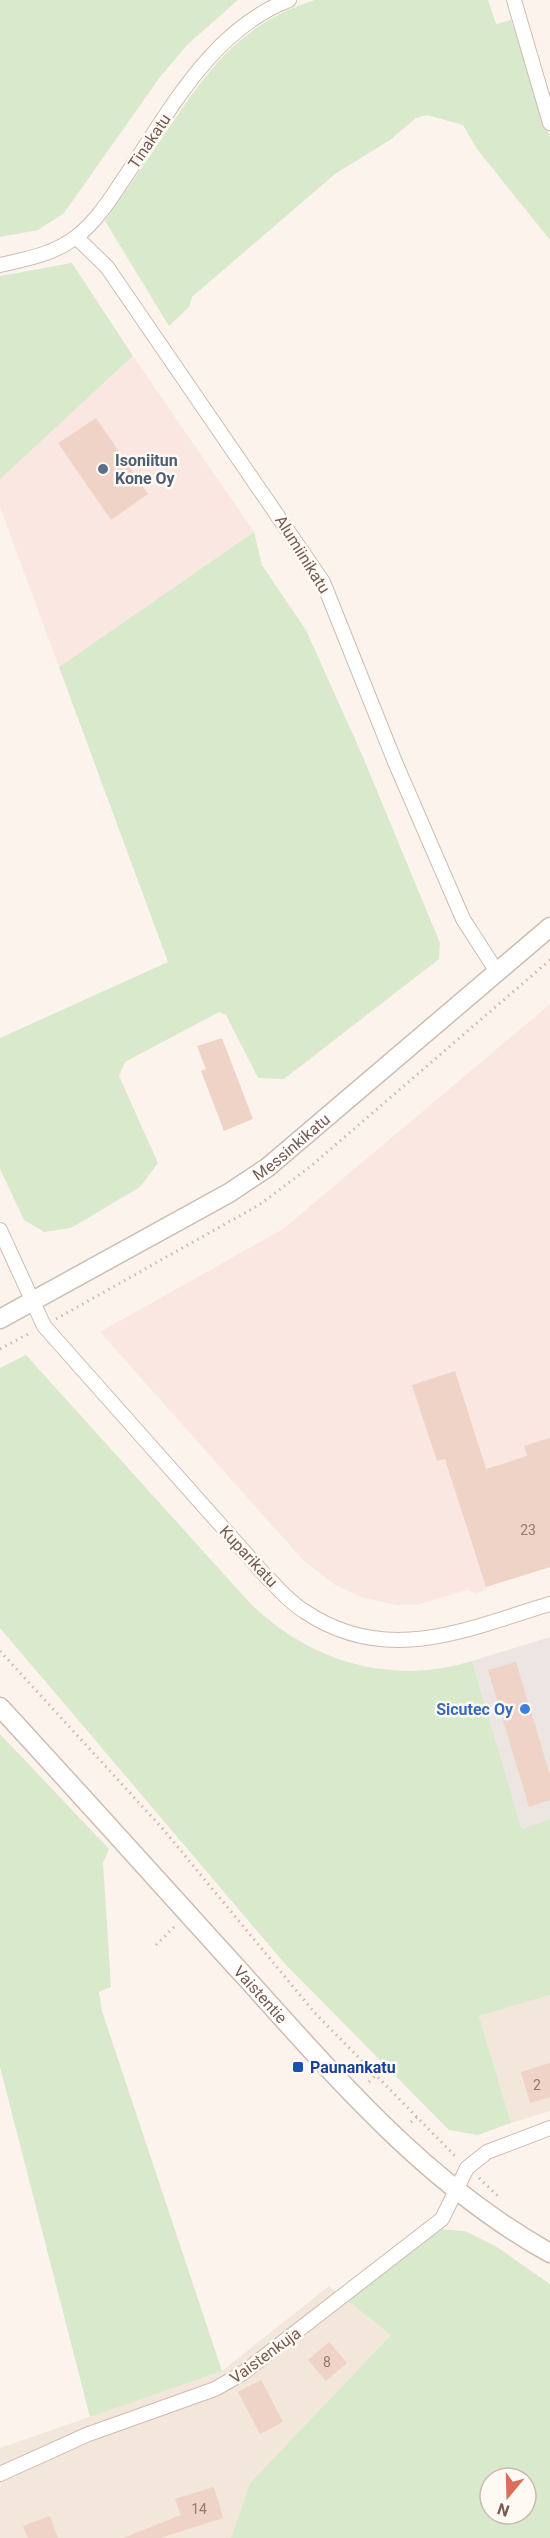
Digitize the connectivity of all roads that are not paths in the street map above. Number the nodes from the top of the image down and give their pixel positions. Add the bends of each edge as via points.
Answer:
1 (290, 0) edge
2 (514, 0) edge
3 (550, 123) edge
4 (76, 237) junction
5 (0, 265) edge
6 (550, 927) edge
7 (497, 972) junction
8 (0, 1230) edge
9 (32, 1301) junction
10 (0, 1318) edge
11 (550, 1604) edge
12 (0, 1707) edge
13 (550, 2128) edge
14 (457, 2191) junction
15 (550, 2253) edge
16 (0, 2474) edge

1 - 4 street, Tinakatu via 252,20 224,41 198,70 107,204
2 - 3 street
4 - 5 street, Tinakatu via 38,257
4 - 7 street, Alumiinikatu via 107,267 323,582 463,919
6 - 7 street, Messinkikatu
7 - 9 street, Messinkikatu via 267,1167 229,1193
8 - 9 street
9 - 10 street, Messinkikatu
9 - 11 street, Kuparikatu via 44,1326 264,1574 303,1611 353,1633 409,1641 434,1639
12 - 14 street, Vaistentie via 359,2103
13 - 14 street via 487,2152 467,2168
14 - 15 street, Vaistentie
14 - 16 street, Vaistenkuja via 442,2219 243,2373 215,2389 86,2436

